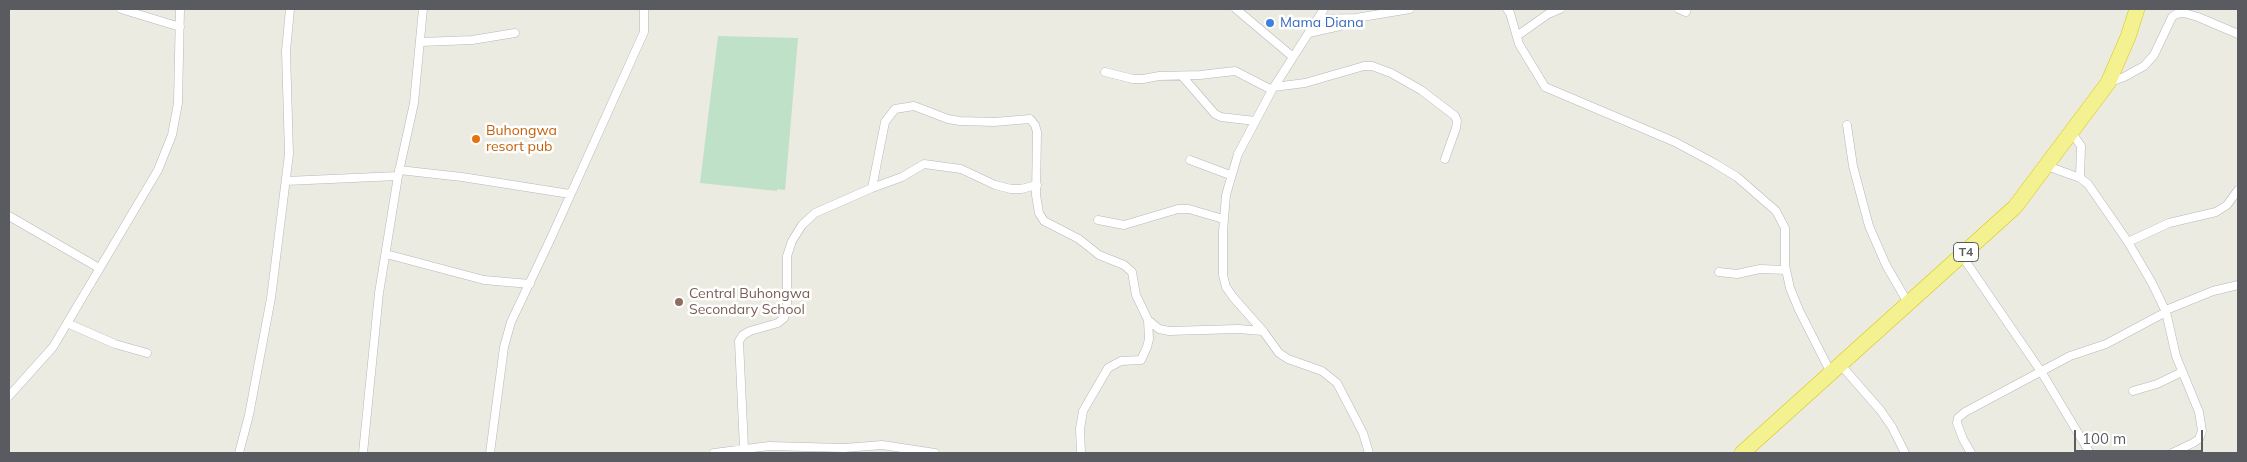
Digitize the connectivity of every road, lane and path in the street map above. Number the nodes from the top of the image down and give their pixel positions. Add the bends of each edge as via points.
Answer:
1 (121, 9) edge
2 (180, 9) edge
3 (290, 9) edge
4 (423, 9) edge
5 (644, 9) edge
6 (1236, 9) edge
7 (1324, 9) edge
8 (1410, 9) edge
9 (1507, 9) edge
10 (1560, 9) edge
11 (2137, 9) edge
12 (1318, 19) junction
13 (1340, 26) dead end
14 (180, 27) junction
15 (515, 33) dead end
16 (1309, 33) junction
17 (2238, 34) edge
18 (1517, 36) junction
19 (421, 42) junction
20 (1293, 57) junction
21 (1105, 72) dead end
22 (1182, 76) junction
23 (2108, 83) junction
24 (1273, 88) junction
25 (1255, 121) junction
26 (1847, 125) dead end
27 (2072, 133) junction
28 (1445, 159) dead end
29 (1190, 160) dead end
30 (2048, 166) junction
31 (398, 173) junction
32 (1230, 175) junction
33 (2080, 178) junction
34 (286, 182) junction
35 (1036, 185) junction
36 (872, 188) junction
37 (2238, 190) edge
38 (570, 194) junction
39 (9, 216) edge
40 (1223, 219) junction
41 (1098, 220) dead end
42 (2128, 242) junction
43 (386, 254) junction
44 (1962, 256) junction
45 (99, 268) junction
46 (1786, 270) junction
47 (1719, 272) dead end
48 (530, 284) junction
49 (2238, 285) edge
50 (1908, 304) junction
51 (2166, 311) junction
52 (1148, 320) junction
53 (66, 323) junction
54 (1263, 331) junction
55 (148, 353) dead end
56 (1836, 369) junction
57 (2182, 372) junction
58 (2042, 373) junction
59 (2133, 390) dead end
60 (9, 396) edge
61 (744, 448) junction
62 (811, 450) edge
63 (906, 450) edge
64 (239, 453) edge
65 (363, 453) edge
66 (490, 453) edge
67 (714, 453) edge
68 (935, 453) edge
69 (1081, 453) edge
70 (1369, 453) edge
71 (1742, 453) edge
72 (1906, 453) edge
73 (1971, 453) edge
74 (2090, 453) edge
75 (2172, 453) edge

1 - 14 street
2 - 14 street
3 - 34 street via 286,51 289,154
4 - 19 street
5 - 38 street via 644,32
6 - 20 street
7 - 12 street
8 - 12 street via 1356,18
9 - 18 street
10 - 18 street
11 - 23 highway, T4
12 - 16 street
13 - 16 street
14 - 45 street via 178,103 172,135 158,170
15 - 19 street via 472,40
16 - 20 street
17 - 23 street via 2198,17 2176,14 2158,49 2144,66
18 - 46 street via 1527,60 1545,87 1675,142 1737,176 1782,220
19 - 31 street via 414,103
20 - 24 street
21 - 22 street via 1133,79
22 - 24 street via 1235,71
22 - 25 street via 1215,114
23 - 27 highway, T4
24 - 25 street
24 - 28 street via 1305,83 1364,66 1391,73 1421,90 1455,116 1456,128
25 - 32 street
26 - 50 street via 1853,166 1869,226
27 - 30 highway, T4
27 - 33 street via 2081,146
29 - 32 street
30 - 33 street
30 - 44 highway, T4 via 2016,207
31 - 34 street
31 - 38 street via 462,177
31 - 43 street
32 - 40 street
33 - 42 street via 2095,192
34 - 64 street via 271,298
35 - 36 street via 1011,189 962,169 924,164 902,177
35 - 36 street via 1036,132 1030,119 960,121 914,106 895,109 885,122
35 - 52 street via 1039,213 1044,222 1079,239 1132,272 1136,296
36 - 61 street via 823,207 802,226 792,241 788,256 784,318 750,331 739,341
37 - 42 street via 2227,205 2216,212 2169,223
38 - 48 street
39 - 45 street
40 - 41 street via 1181,209 1124,225
40 - 54 street via 1226,287
42 - 51 street
43 - 48 street via 484,280
43 - 65 street via 379,292
44 - 50 highway, T4
44 - 58 street
45 - 53 street
46 - 47 street via 1760,269 1737,274
46 - 56 street via 1799,310
48 - 66 street via 511,322 504,347
49 - 51 street via 2213,291
50 - 56 highway, T4
51 - 57 street
51 - 58 street via 2106,344 2070,356
52 - 54 street via 1169,332
52 - 69 street via 1149,339 1140,360 1121,361 1108,368 1083,411
53 - 55 street via 115,344
53 - 60 street via 53,347
54 - 70 street via 1279,353 1322,371 1337,383 1363,433
56 - 71 highway, T4
56 - 72 street via 1881,411
57 - 59 street via 2157,384
57 - 75 street via 2199,412 2202,431 2199,439
58 - 73 street via 1981,402 1958,418 1958,428
58 - 74 street
61 - 62 street via 768,446
61 - 67 street
62 - 63 street via 882,445
63 - 68 street

